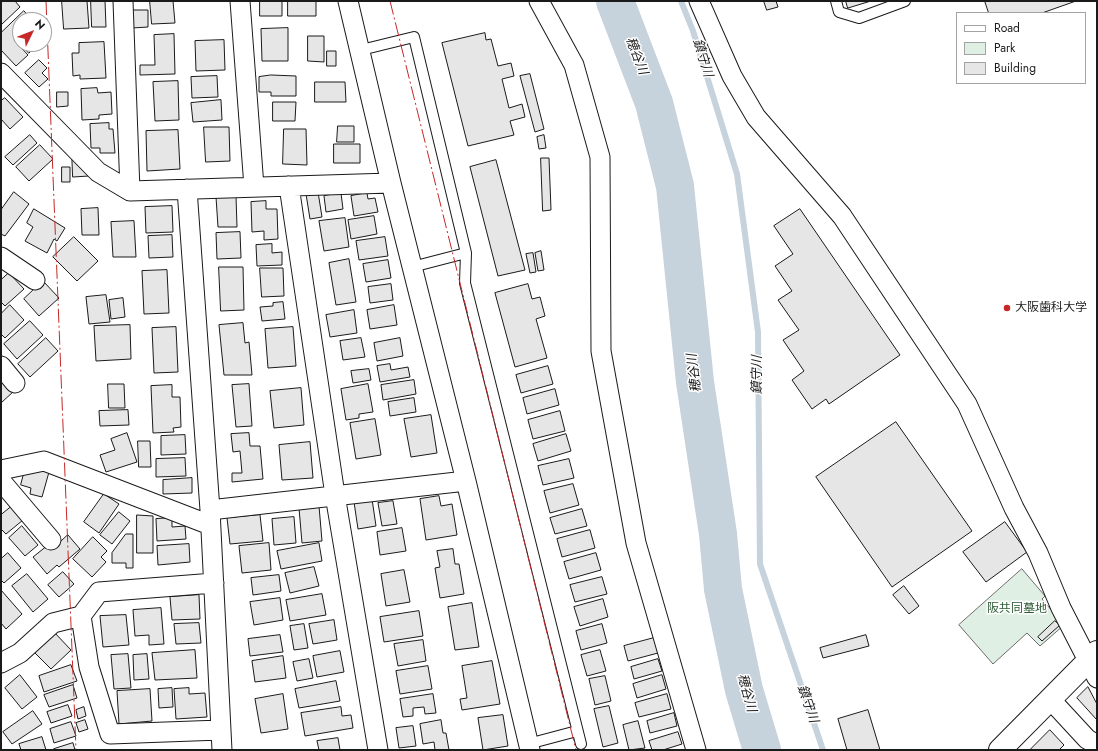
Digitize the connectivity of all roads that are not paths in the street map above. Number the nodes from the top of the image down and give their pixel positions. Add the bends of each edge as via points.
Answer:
1 (123, 1) edge
2 (240, 1) edge
3 (348, 1) edge
4 (538, 1) edge
5 (699, 1) edge
6 (836, 1) edge
7 (905, 1) edge
8 (360, 50) junction
9 (1, 73) edge
10 (391, 182) junction
11 (289, 186) junction
12 (254, 187) junction
13 (187, 189) junction
14 (130, 191) junction
15 (466, 253) junction
16 (3, 262) edge
17 (412, 267) junction
18 (35, 280) dead end
19 (1, 366) edge
20 (15, 383) dead end
21 (1, 470) edge
22 (1, 481) edge
23 (466, 481) junction
24 (335, 495) junction
25 (210, 518) junction
26 (51, 540) dead end
27 (214, 583) junction
28 (81, 616) junction
29 (1, 663) edge
30 (1094, 664) edge
31 (1050, 699) junction
32 (222, 730) junction
33 (577, 731) junction
34 (581, 744) dead end
35 (1097, 746) edge
36 (529, 747) edge
37 (222, 750) edge
38 (378, 750) edge
39 (696, 750) edge
40 (1000, 750) edge

1 - 14 street
2 - 12 street
3 - 8 street
4 - 39 street via 574,66 600,157 601,351 636,543
5 - 30 street via 732,76 756,117 842,216 967,404 1014,508 1038,553 1061,608
6 - 7 lane via 839,12 859,18
8 - 10 street
8 - 15 lane via 414,37
9 - 14 street via 98,172
10 - 11 street
10 - 17 street
11 - 12 street
11 - 24 street
12 - 13 street
13 - 14 street
13 - 25 street
15 - 17 lane
15 - 33 lane via 465,283
16 - 18 street
17 - 23 street
19 - 20 street
21 - 25 street via 44,461
22 - 26 street
23 - 24 street
23 - 36 street
24 - 25 street
24 - 38 street
25 - 27 street
27 - 28 street via 99,592
27 - 32 street
28 - 29 street via 53,623 20,653
28 - 32 street via 89,667 110,734
30 - 31 street
31 - 35 street via 1087,739
31 - 40 street
32 - 37 street
33 - 34 lane
33 - 36 lane

